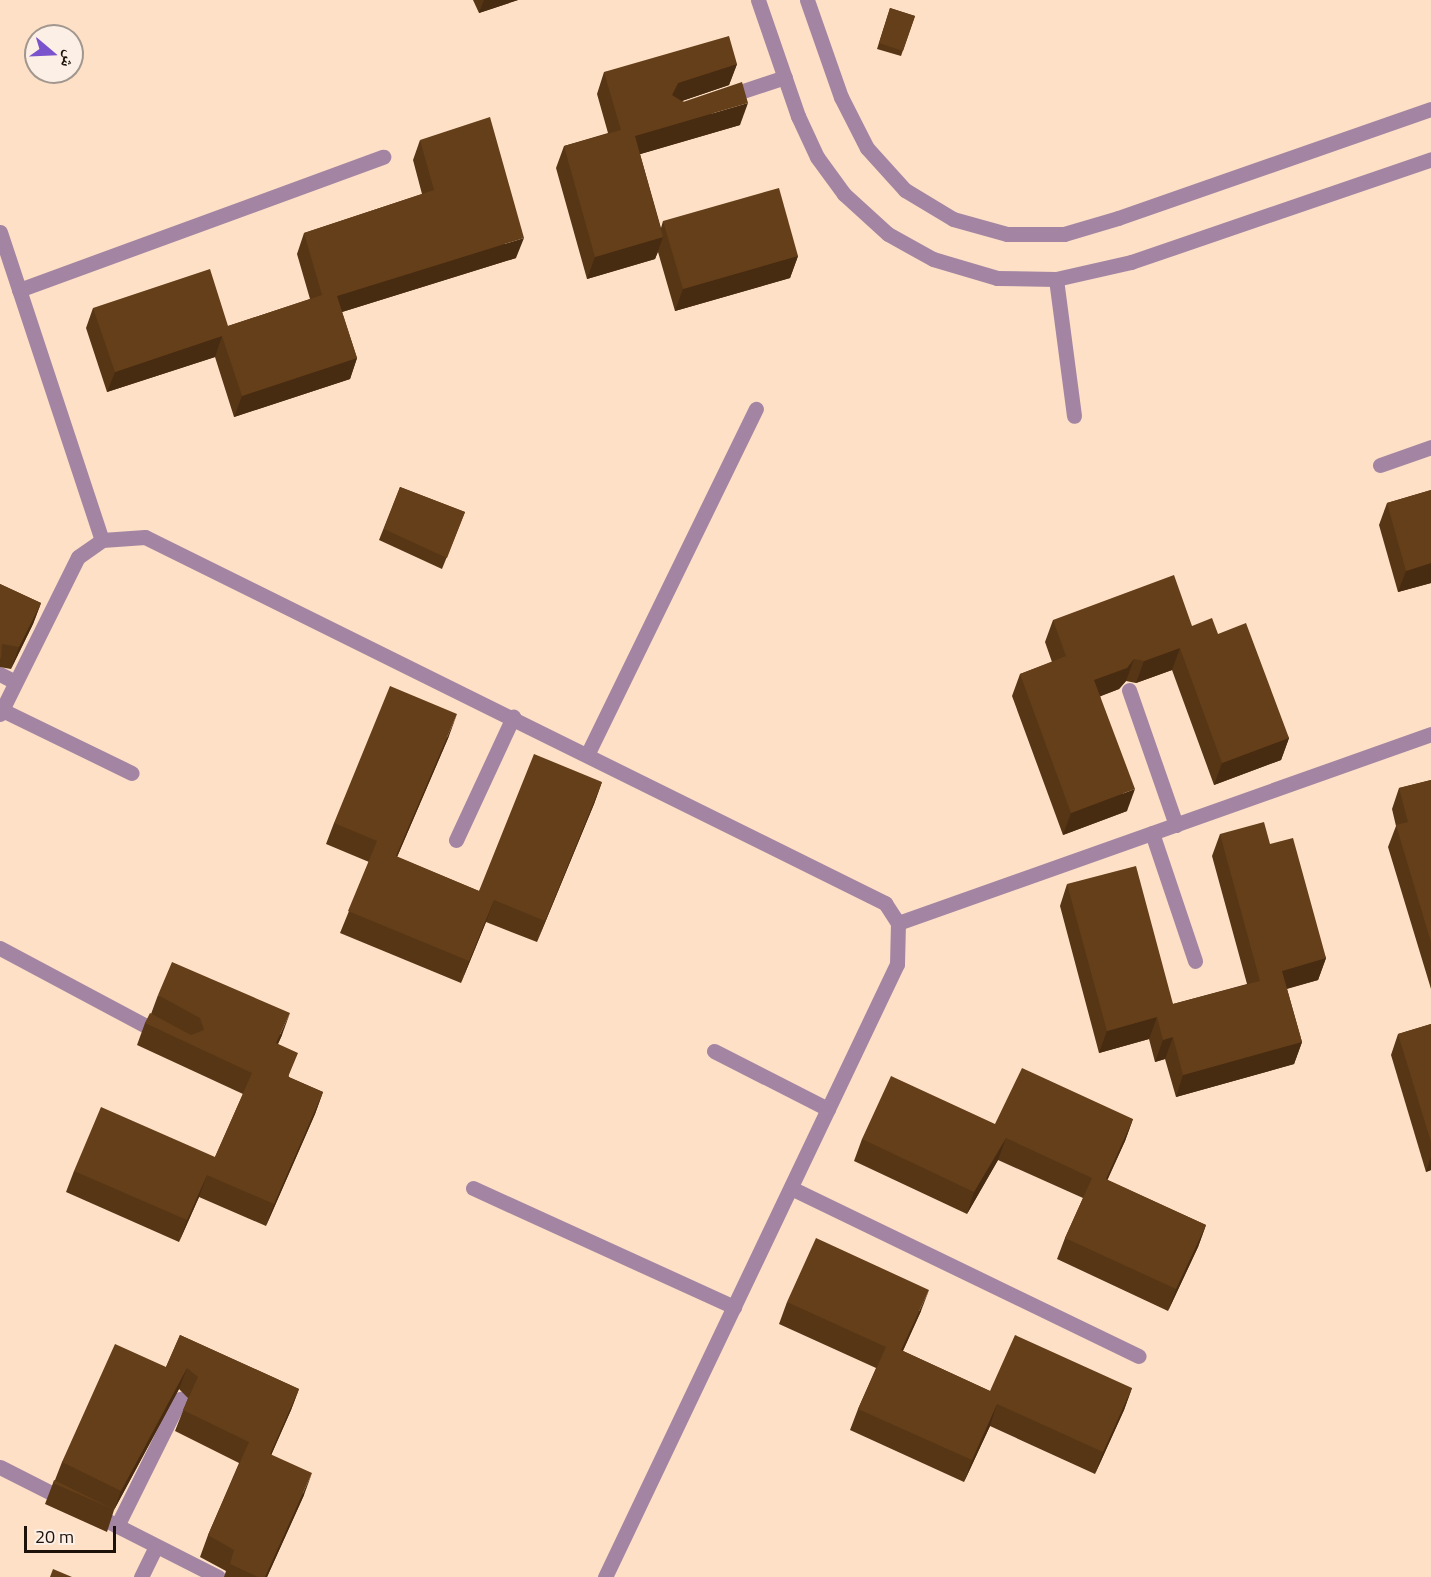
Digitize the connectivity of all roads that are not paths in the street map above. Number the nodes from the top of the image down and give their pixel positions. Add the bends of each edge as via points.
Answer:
1 (758, 0) edge
2 (807, 0) edge
3 (785, 77) junction
4 (706, 103) edge
5 (1431, 110) edge
6 (383, 157) dead end
7 (1431, 159) edge
8 (0, 232) edge
9 (1056, 279) junction
10 (19, 290) junction
11 (756, 409) dead end
12 (1074, 416) dead end
13 (1431, 447) edge
14 (1380, 465) dead end
15 (102, 540) junction
16 (0, 674) edge
17 (15, 682) junction
18 (1129, 690) edge
19 (1, 712) edge
20 (513, 717) junction
21 (1431, 734) edge
22 (588, 753) junction
23 (132, 773) dead end
24 (1176, 825) junction
25 (1152, 833) junction
26 (456, 840) dead end
27 (898, 923) junction
28 (0, 948) edge
29 (1195, 961) dead end
30 (177, 1042) edge
31 (714, 1051) dead end
32 (828, 1109) junction
33 (473, 1188) dead end
34 (791, 1188) junction
35 (734, 1307) junction
36 (1138, 1356) dead end
37 (180, 1399) edge
38 (0, 1467) edge
39 (117, 1526) junction
40 (156, 1546) junction
41 (141, 1577) edge
42 (218, 1577) edge
43 (605, 1577) edge

1 - 3 street
2 - 5 street via 841,97 867,148 905,190 943,213 1007,234 1064,234
3 - 4 street
3 - 9 street via 818,157 844,194 888,234 933,260 997,278
6 - 10 street
7 - 9 street via 1131,262
8 - 10 street
9 - 12 street
10 - 15 street
11 - 22 street
13 - 14 street
15 - 17 street via 69,569
15 - 20 street via 145,537
16 - 17 street
17 - 19 street
18 - 24 street
19 - 23 street
20 - 22 street
20 - 26 street
21 - 24 street
22 - 27 street via 865,889 885,903
24 - 25 street
25 - 27 street
25 - 29 street
27 - 32 street via 897,964
28 - 30 street
31 - 32 street
32 - 34 street
33 - 35 street
34 - 35 street
34 - 36 street
35 - 43 street
37 - 39 street
38 - 39 street
39 - 40 street
40 - 41 street
40 - 42 street

